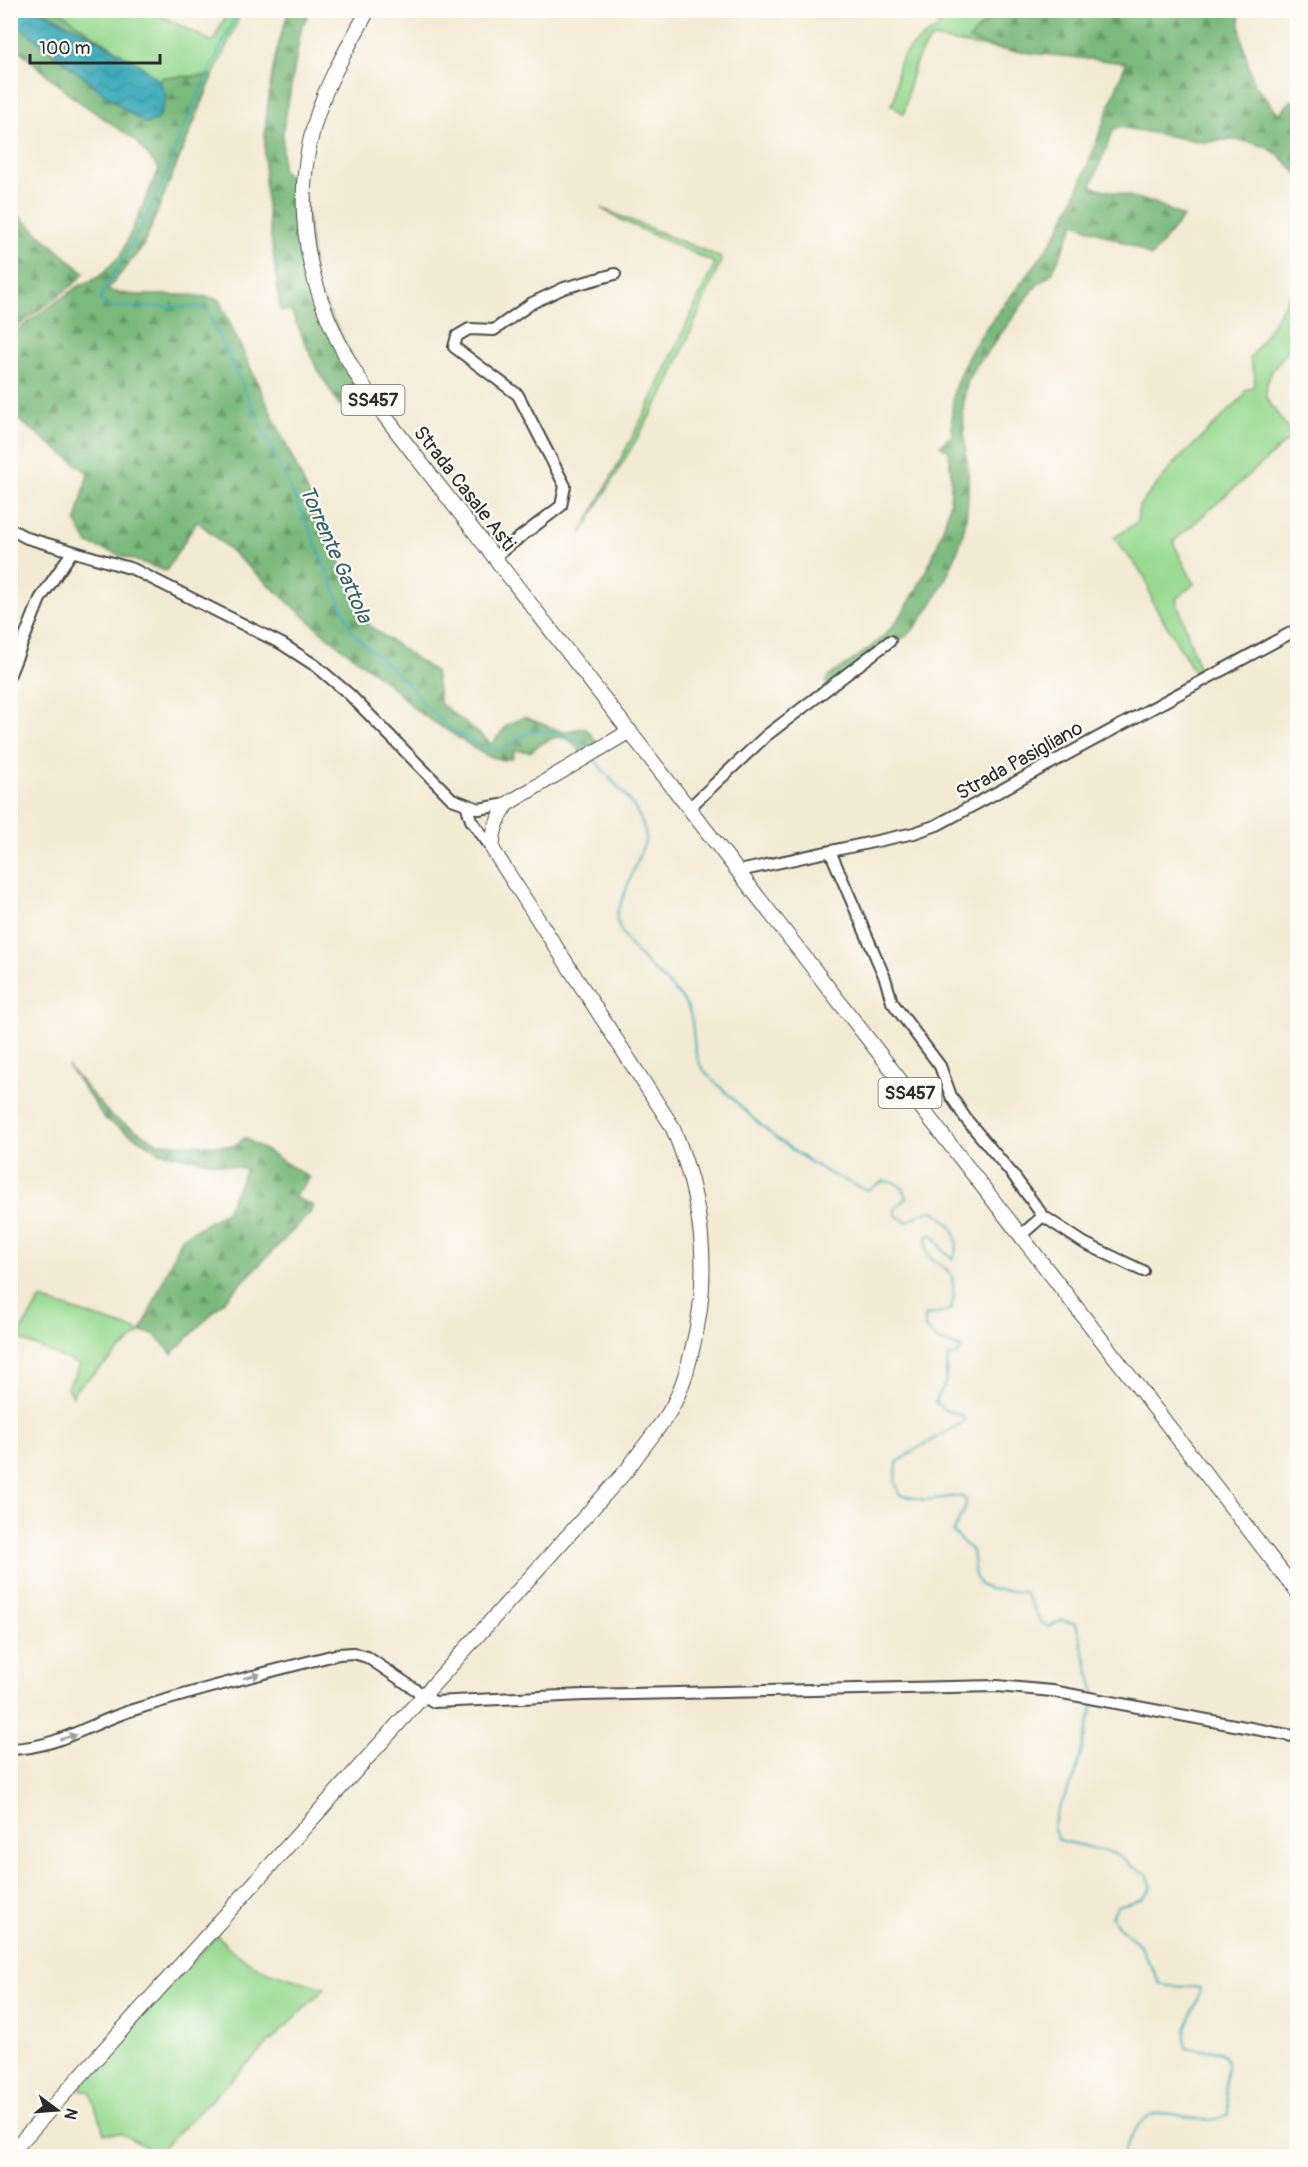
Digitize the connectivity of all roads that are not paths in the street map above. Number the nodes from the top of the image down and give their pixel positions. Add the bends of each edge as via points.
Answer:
1 (368, 10) edge
2 (615, 274) dead end
3 (10, 529) edge
4 (72, 552) junction
5 (494, 557) junction
6 (1298, 629) edge
7 (890, 641) dead end
8 (10, 674) edge
9 (630, 731) junction
10 (507, 804) junction
11 (467, 807) junction
12 (689, 808) junction
13 (493, 850) junction
14 (830, 851) junction
15 (739, 871) junction
16 (1042, 1216) junction
17 (1020, 1236) junction
18 (1143, 1271) dead end
19 (1298, 1593) edge
20 (423, 1696) junction
21 (1298, 1737) edge
22 (10, 1749) edge
23 (10, 2154) edge

1 - 5 main road, Strada Casale Asti / SS457 via 321,102 306,163 304,223 316,287 332,331 360,382
2 - 5 street via 564,288 532,303 494,330 469,329 457,336 454,347 518,395 565,486 561,506
3 - 4 street
4 - 8 street via 39,599
4 - 11 street via 133,569 290,649 349,693 452,799
5 - 9 main road, Strada Casale Asti / SS457
6 - 14 street, Strada Pasigliano via 937,825
7 - 12 street via 767,735
9 - 10 main road
9 - 12 main road, SS457
10 - 11 street via 486,809
10 - 13 main road via 492,836
11 - 13 street via 471,820
12 - 15 main road, SS457
13 - 20 main road via 672,1126 700,1214 704,1296 686,1376 669,1413 627,1470
14 - 15 street, Strada Pasigliano
14 - 16 street via 892,1002 940,1066 951,1096 966,1119
15 - 17 main road, SS457
16 - 17 street
16 - 18 street via 1083,1243
17 - 19 main road, SS457
20 - 21 street via 434,1702 997,1686 1082,1696
22 -> 20 street via 73,1737 133,1710 339,1654 367,1657
20 - 23 main road

